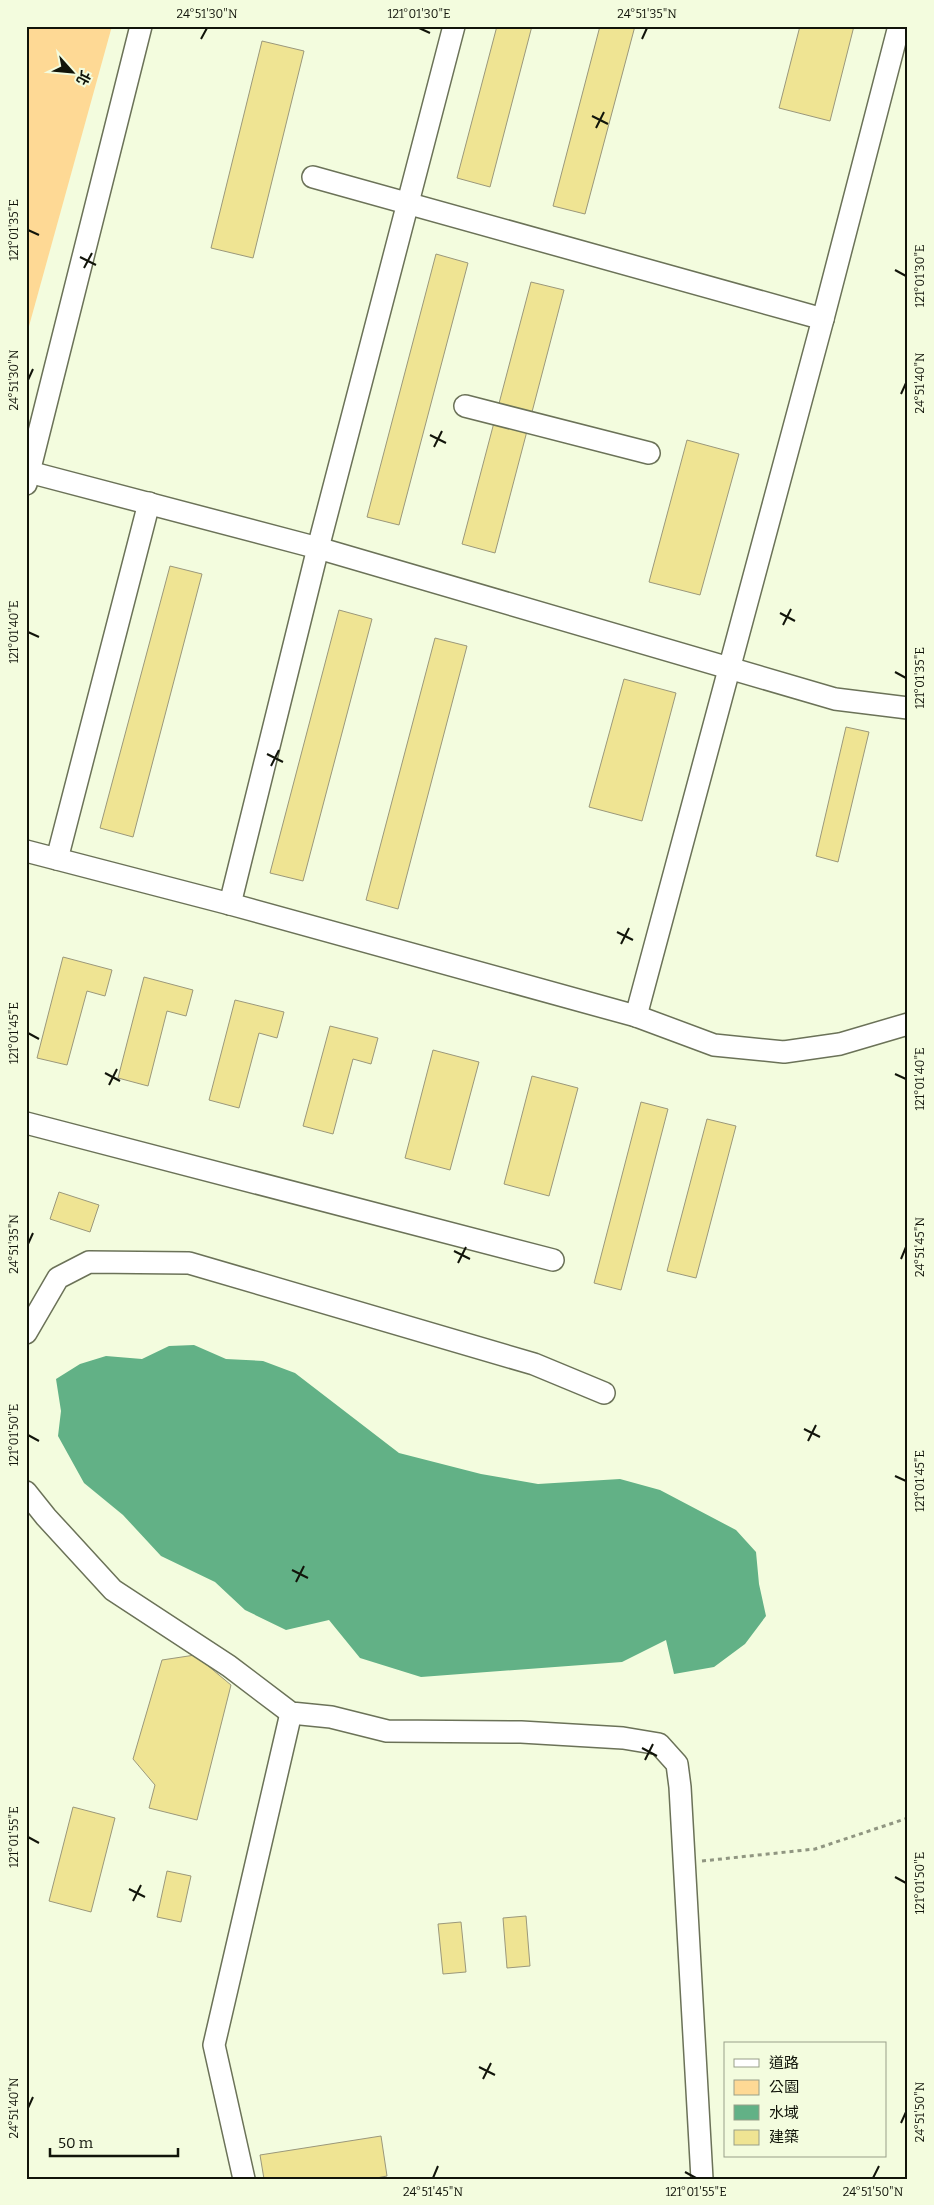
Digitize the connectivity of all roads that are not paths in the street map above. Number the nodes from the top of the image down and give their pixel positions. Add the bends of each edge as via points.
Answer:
1 (141, 26) edge
2 (454, 26) edge
3 (899, 26) edge
4 (312, 177) dead end
5 (409, 202) junction
6 (823, 319) junction
7 (465, 406) dead end
8 (649, 453) dead end
9 (28, 478) edge
10 (149, 503) junction
11 (318, 548) junction
12 (728, 668) junction
13 (908, 708) edge
14 (26, 851) edge
15 (57, 859) junction
16 (230, 904) junction
17 (636, 1016) junction
18 (908, 1024) edge
19 (26, 1123) edge
20 (553, 1260) dead end
21 (26, 1333) edge
22 (604, 1393) dead end
23 (26, 1492) edge
24 (291, 1713) junction
25 (244, 2179) edge
26 (702, 2179) edge

1 - 9 lane
2 - 5 lane
3 - 6 lane
4 - 5 lane
5 - 6 lane
5 - 11 lane
6 - 12 lane
7 - 8 lane
9 - 10 lane
10 - 11 lane
10 - 15 lane
11 - 12 lane
11 - 16 lane
12 - 13 lane via 835,699
12 - 17 lane
14 - 15 lane
15 - 16 lane
16 - 17 lane
17 - 18 lane via 714,1045 784,1052 840,1044
19 - 20 lane
21 - 22 lane via 58,1278 89,1262 189,1263 534,1364
23 - 24 lane via 113,1590 230,1666
24 - 25 lane via 214,2045
24 - 26 lane via 331,1717 387,1731 521,1732 623,1738 659,1744 677,1764

